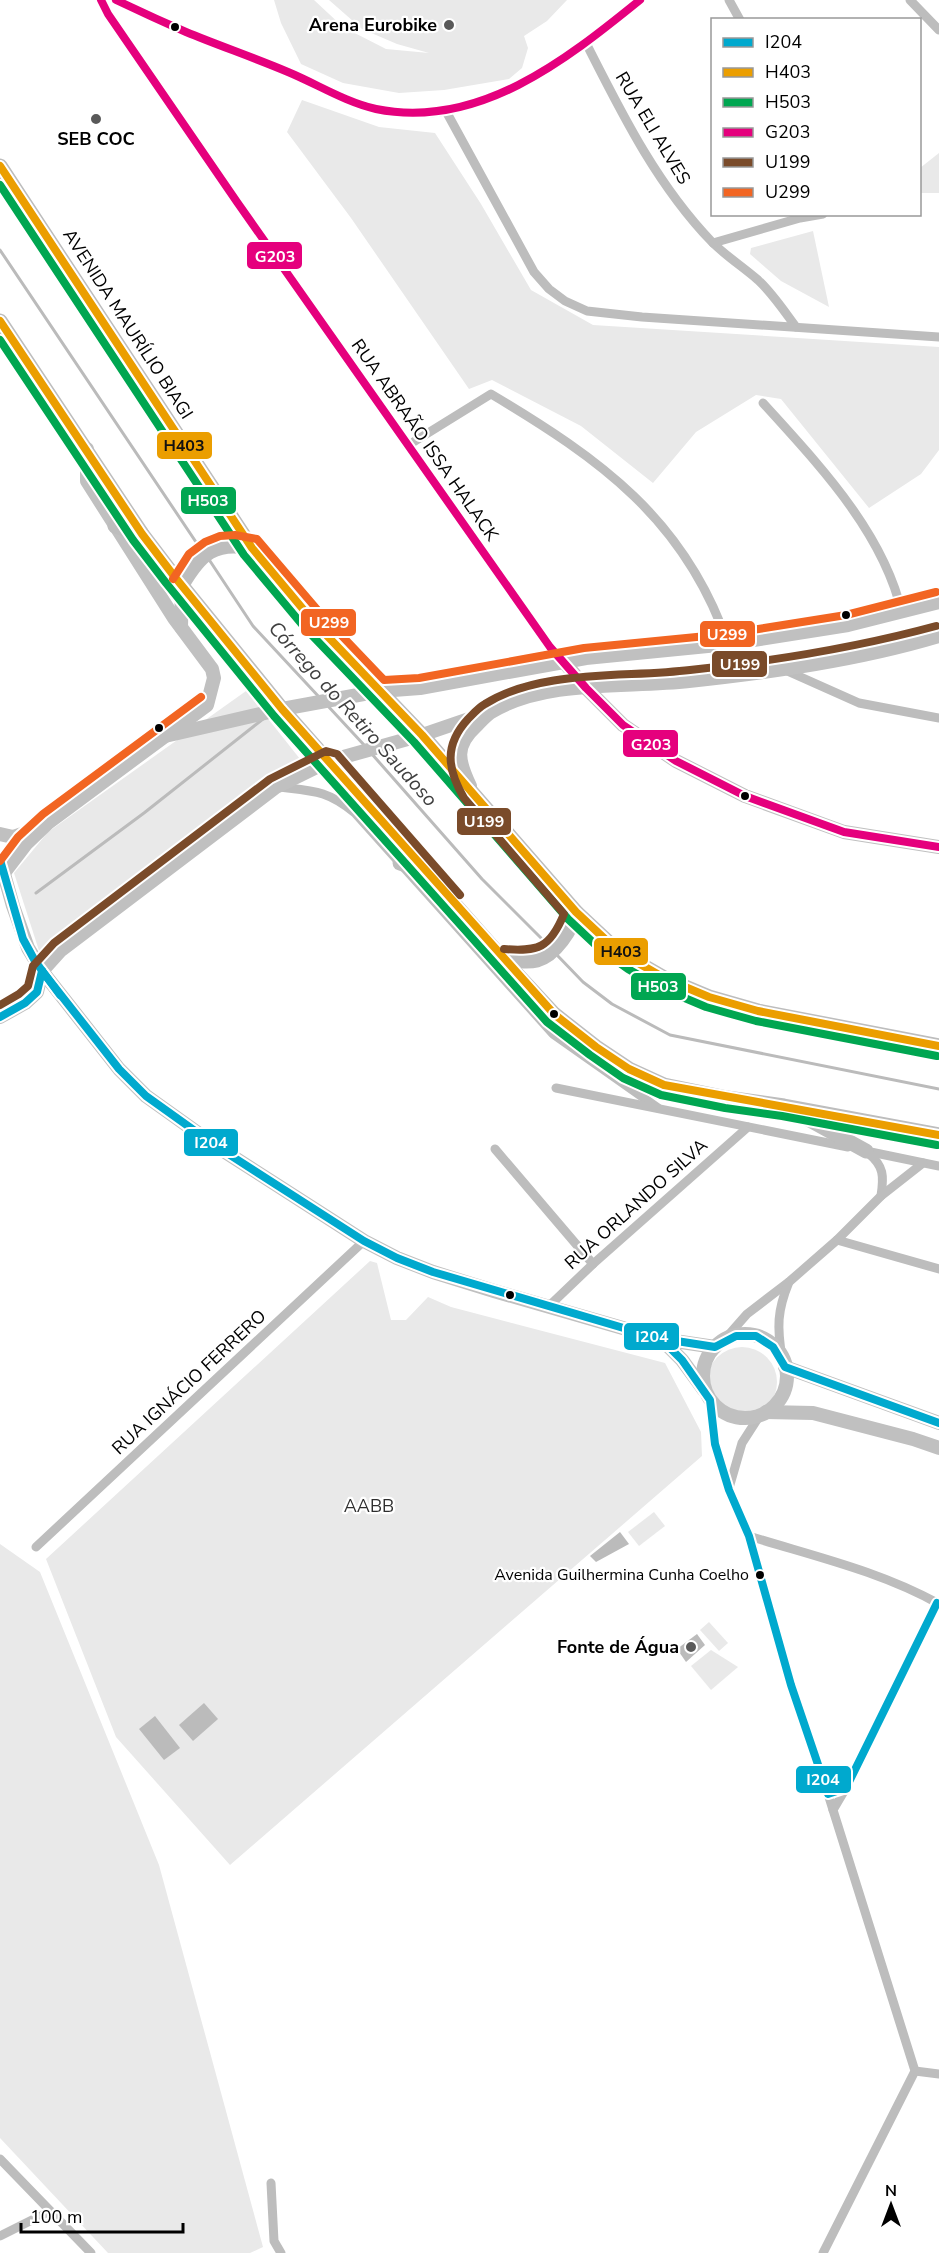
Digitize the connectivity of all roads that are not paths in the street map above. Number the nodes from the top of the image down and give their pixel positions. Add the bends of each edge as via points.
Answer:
1 (101, 0) edge
2 (116, 0) edge
3 (640, 0) edge
4 (729, 0) edge
5 (910, 0) edge
6 (739, 18) edge
7 (939, 30) edge
8 (587, 45) junction
9 (447, 112) junction
10 (0, 166) edge
11 (812, 216) edge
12 (713, 243) junction
13 (0, 321) edge
14 (796, 327) junction
15 (939, 337) edge
16 (763, 403) dead end
17 (407, 446) junction
18 (87, 448) junction
19 (115, 526) junction
20 (142, 534) junction
21 (252, 548) junction
22 (182, 585) junction
23 (939, 602) edge
24 (902, 613) junction
25 (181, 627) junction
26 (939, 636) edge
27 (728, 644) junction
28 (564, 662) junction
29 (783, 669) junction
30 (586, 688) junction
31 (380, 691) junction
32 (282, 710) junction
33 (492, 711) junction
34 (939, 718) edge
35 (422, 735) junction
36 (165, 736) junction
37 (329, 761) junction
38 (276, 787) junction
39 (472, 791) junction
40 (352, 810) junction
41 (49, 822) junction
42 (0, 834) edge
43 (939, 847) edge
44 (400, 863) junction
45 (1, 871) edge
46 (426, 873) junction
47 (576, 912) junction
48 (503, 959) junction
49 (42, 971) junction
50 (0, 1017) edge
51 (939, 1046) edge
52 (556, 1088) dead end
53 (784, 1106) junction
54 (658, 1108) junction
55 (747, 1127) junction
56 (939, 1135) edge
57 (495, 1149) dead end
58 (866, 1151) junction
59 (923, 1163) junction
60 (939, 1166) edge
61 (881, 1196) junction
62 (837, 1240) junction
63 (364, 1241) junction
64 (594, 1264) junction
65 (939, 1269) edge
66 (790, 1281) junction
67 (548, 1307) junction
68 (661, 1340) junction
69 (720, 1343) junction
70 (784, 1362) junction
71 (708, 1396) junction
72 (763, 1414) junction
73 (939, 1423) edge
74 (939, 1448) edge
75 (729, 1490) junction
76 (749, 1536) junction
77 (36, 1547) dead end
78 (938, 1603) edge
79 (846, 1788) junction
80 (828, 1794) junction
81 (833, 1810) junction
82 (915, 2071) junction
83 (939, 2074) edge
84 (0, 2159) edge
85 (271, 2183) dead end
86 (50, 2211) junction
87 (0, 2236) edge
88 (278, 2252) edge
89 (91, 2253) edge
90 (823, 2253) edge

1 - 17 street, RUA ABRAÃO ISSA HALACK via 157,87
2 - 9 street via 378,110
3 - 8 street
4 - 6 street
5 - 7 street
8 - 9 street via 513,89
8 - 12 street, RUA ELI ALVES via 628,126 667,188
9 - 14 street via 534,272 564,301 587,311
10 - 21 main road, AVENIDA MAURÍLIO BIAGI
11 - 12 street
12 - 14 street, RUA ELI ALVES via 760,282
13 - 18 main road
14 - 15 street
16 - 24 street via 812,457 857,517 886,564
17 - 27 street via 490,394 548,428 591,458 641,502 675,541 717,611
17 - 28 street, RUA ABRAÃO ISSA HALACK
18 - 19 main road via 87,480
18 - 20 main road
19 - 20 main road
19 - 25 main road
20 - 22 main road
21 - 22 main road via 223,546 209,552 197,561
21 - 31 main road, AVENIDA MAURÍLIO BIAGI via 313,621
22 - 25 main road
22 - 32 main road
23 - 24 main road
24 - 27 main road
25 - 36 main road via 212,669 214,678 207,705
26 - 29 main road
27 - 28 main road
28 - 30 main road, RUA ABRAÃO ISSA HALACK
28 - 31 main road via 420,688
29 - 30 main road via 687,682
29 - 34 street via 859,703
30 - 33 main road via 526,695
30 - 43 main road, RUA ABRAÃO ISSA HALACK via 623,725 676,761 745,795 844,832
31 - 32 main road
31 - 35 main road, AVENIDA MAURÍLIO BIAGI
32 - 36 main road
32 - 37 main road
33 - 35 main road
33 - 39 main road via 467,734 459,748
35 - 37 main road
35 - 39 main road, AVENIDA MAURÍLIO BIAGI
36 - 41 main road
37 - 38 main road
37 - 40 street
37 - 46 main road
38 - 40 street via 314,791 337,798
38 - 49 main road via 60,951
39 - 47 main road, AVENIDA MAURÍLIO BIAGI
40 - 44 street
41 - 42 main road via 27,834
41 - 45 main road
44 - 46 main road
44 - 54 street via 553,1034
45 - 49 main road via 28,948
46 - 48 main road
47 - 48 main road via 567,936 543,958 524,962
47 - 51 main road, AVENIDA MAURÍLIO BIAGI via 633,960 710,998
48 - 53 main road via 554,1014 629,1069 664,1085
49 - 50 main road via 37,992
49 - 63 main road via 119,1069 146,1096
52 - 54 street
53 - 56 main road
53 - 58 main road
54 - 55 street
55 - 58 street
55 - 64 street, RUA ORLANDO SILVA
57 - 64 street
58 - 59 street
58 - 61 street via 879,1162
59 - 60 street
59 - 61 street
61 - 62 street
62 - 65 street
62 - 66 street
63 - 67 main road via 433,1272
63 - 77 street, RUA IGNÁCIO FERRERO
64 - 67 street, RUA ORLANDO SILVA
66 - 69 street via 747,1314
66 - 70 street via 778,1317
67 - 68 main road
68 - 69 main road
68 - 71 main road via 682,1360
69 - 70 main road via 738,1335 758,1337 775,1347
69 - 71 main road via 703,1368
70 - 72 main road via 785,1388
70 - 73 main road
71 - 72 main road via 720,1410 732,1416
71 - 75 street via 715,1444
72 - 74 main road via 813,1413
72 - 75 street via 742,1443
75 - 76 street
76 - 78 street via 891,1581
76 - 80 street
78 - 79 street
79 - 80 street
79 - 81 street
80 - 81 street
81 - 82 street
82 - 83 street
82 - 90 street
84 - 86 street
85 - 88 street
86 - 87 street
86 - 89 street

